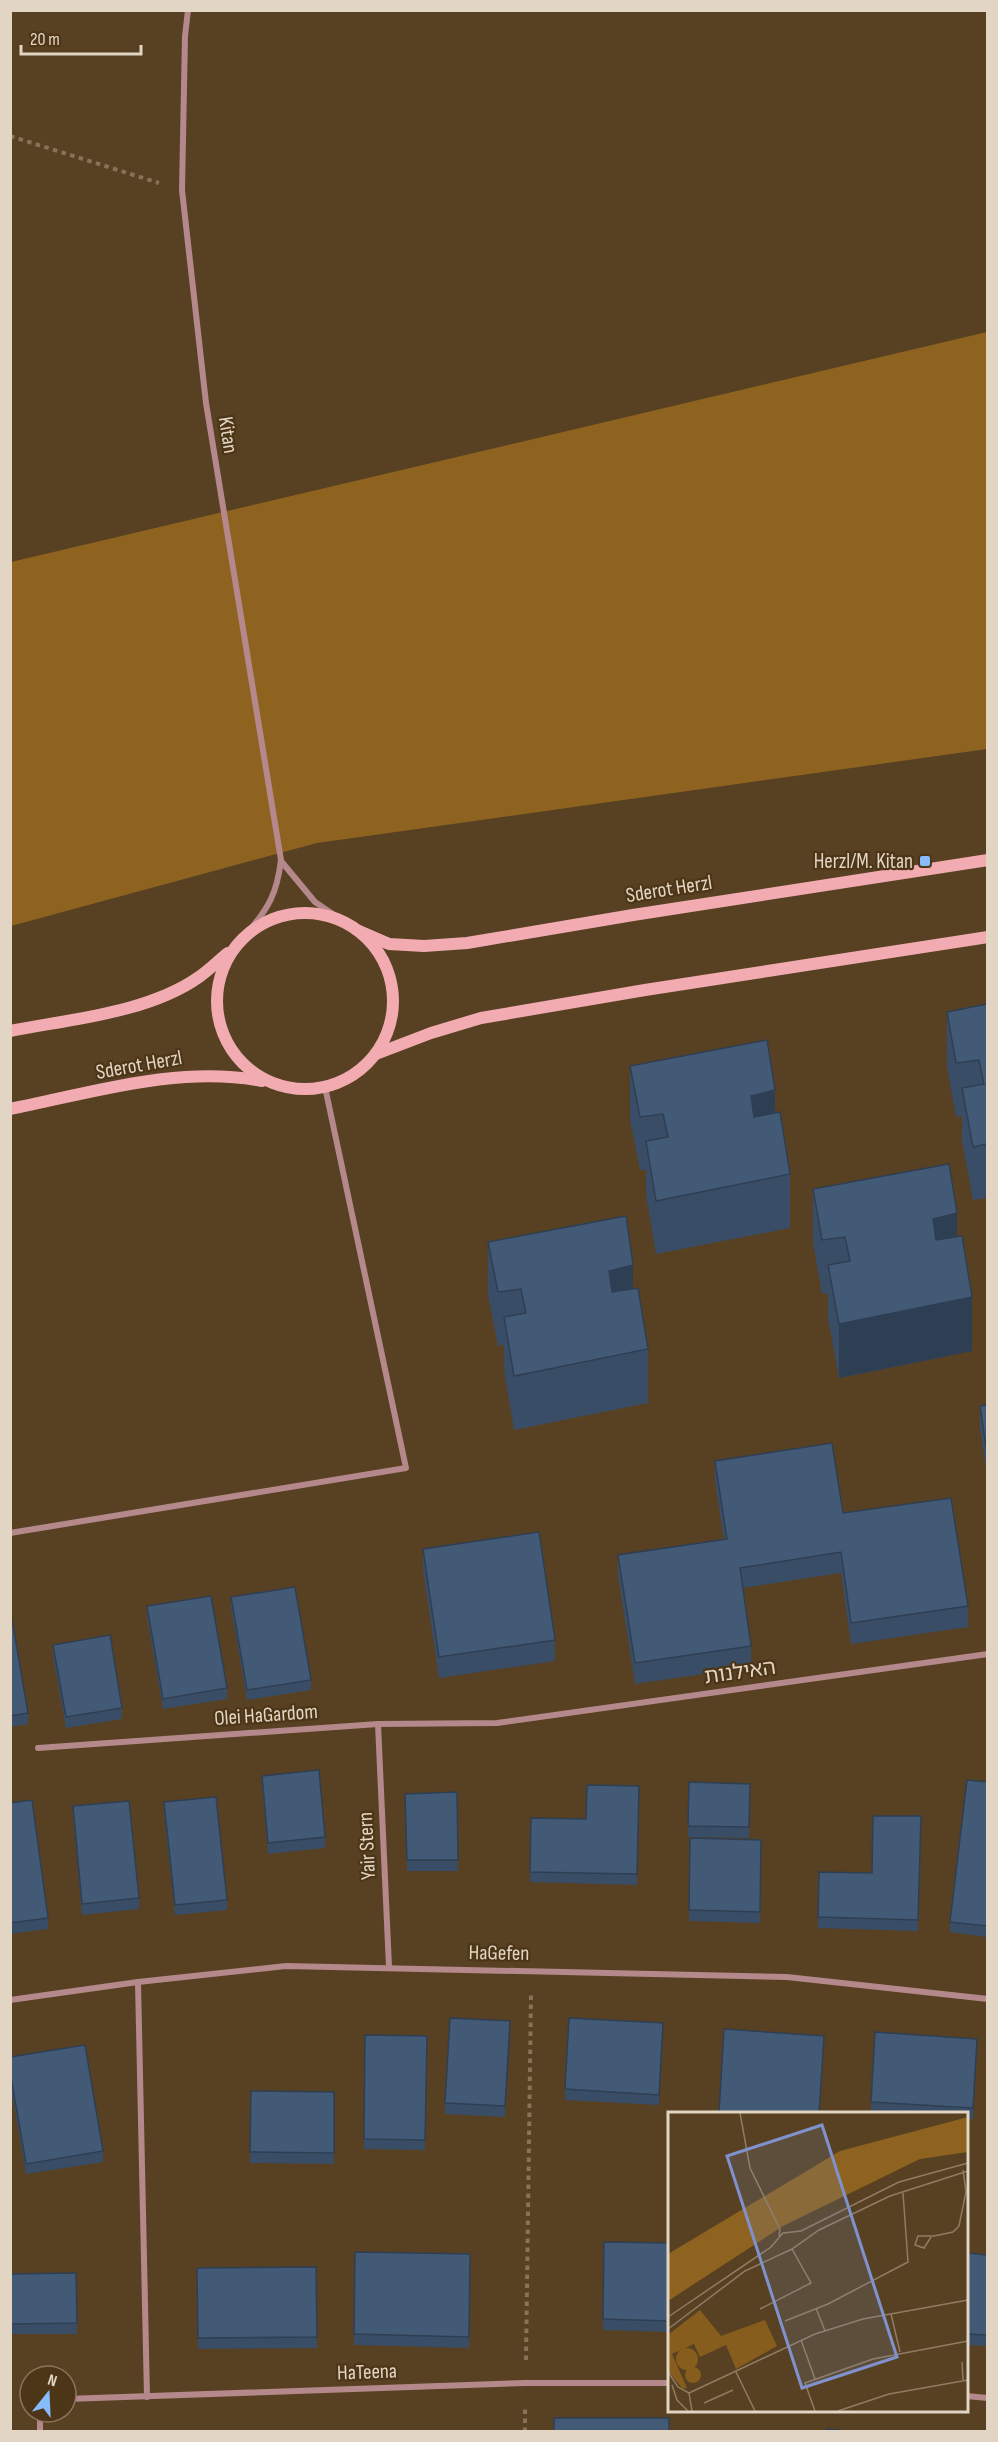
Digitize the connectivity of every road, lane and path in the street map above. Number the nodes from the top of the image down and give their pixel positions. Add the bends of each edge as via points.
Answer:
1 (188, 10) edge
2 (10, 136) edge
3 (182, 190) junction
4 (281, 860) junction
5 (987, 860) edge
6 (346, 923) junction
7 (359, 931) junction
8 (248, 933) junction
9 (987, 937) edge
10 (236, 946) junction
11 (10, 1031) edge
12 (375, 1054) junction
13 (274, 1083) junction
14 (325, 1086) junction
15 (10, 1109) edge
16 (10, 1533) edge
17 (987, 1654) edge
18 (497, 1723) joint
19 (378, 1724) junction
20 (38, 1748) dead end
21 (389, 1967) junction
22 (531, 1970) junction
23 (138, 1982) junction
24 (987, 1999) edge
25 (10, 2000) edge
26 (525, 2383) junction
27 (668, 2383) edge
28 (968, 2396) edge
29 (147, 2397) junction
30 (987, 2398) edge
31 (78, 2399) edge
32 (525, 2432) edge

1 - 3 street, Kitan
2 - 3 path
3 - 4 street, Kitan via 206,403
4 - 6 street, Kitan via 315,902
4 - 8 street, Kitan via 278,887 265,913
5 - 7 main road, Sderot Herzl via 467,943 389,944
6 - 7 main road
6 - 8 main road via 321,914 295,913 270,920
7 - 12 main road via 382,959 393,1003 388,1029
8 - 10 main road
9 - 12 main road via 482,1018
10 - 11 main road via 199,977 170,993 131,1007
10 - 13 main road via 222,970 216,997 219,1025 231,1050 250,1070
12 - 14 main road via 353,1075
13 - 14 main road via 300,1089
13 - 15 main road, Sderot Herzl via 203,1075 151,1081
14 - 16 street via 406,1468
17 - 18 street, האילנות
18 - 19 street, Olei HaGardom
19 - 20 street, Olei HaGardom
19 - 21 street, Yair Stern
21 - 22 street, HaGefen
21 - 23 street, HaGefen via 285,1966
22 - 24 street, HaGefen via 787,1977
22 - 26 path
23 - 25 street, HaGefen
23 - 29 street
26 - 27 street, HaTeena
26 - 29 street, HaTeena
26 - 32 path
28 - 30 street
29 - 31 street, HaTeena

